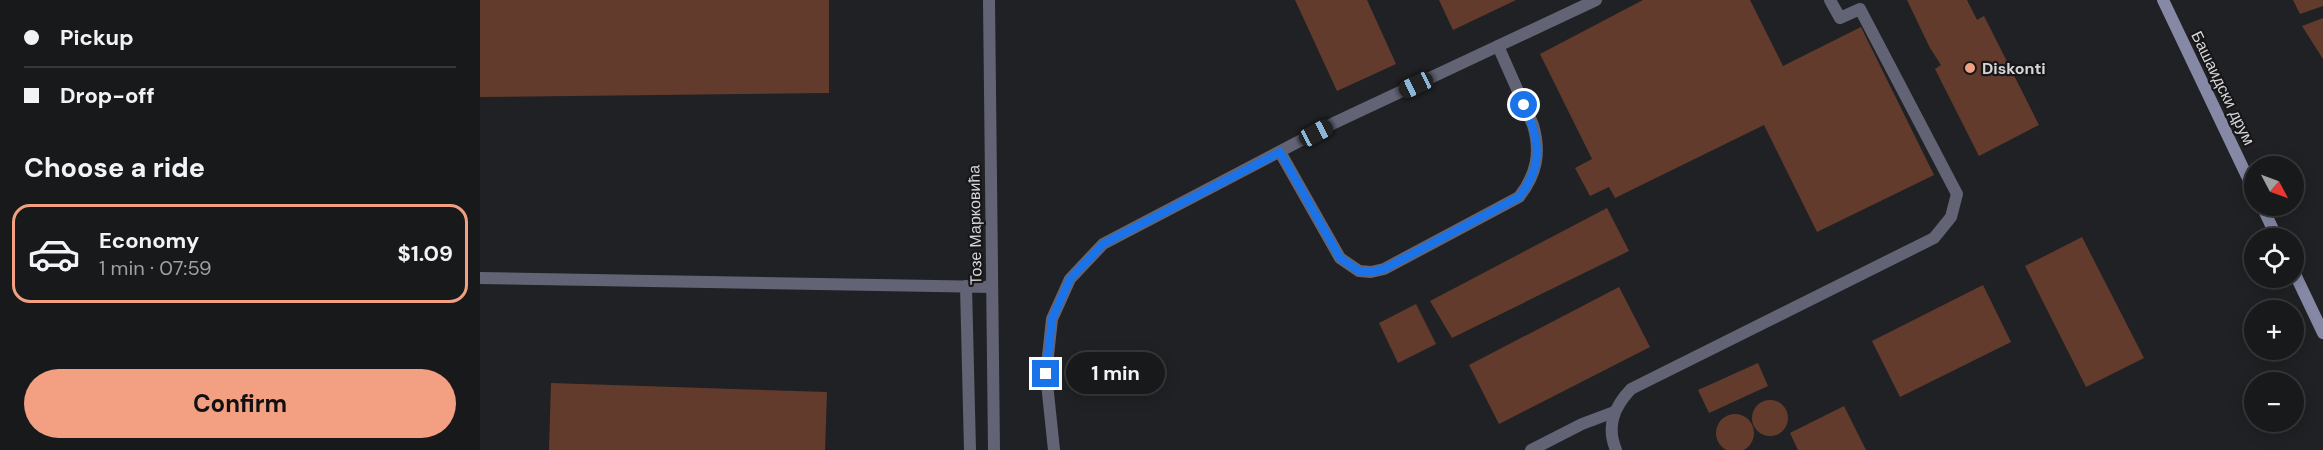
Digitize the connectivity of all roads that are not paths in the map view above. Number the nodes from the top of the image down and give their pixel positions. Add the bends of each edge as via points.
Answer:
1 (989, 0) edge
2 (1596, 0) edge
3 (1830, 0) edge
4 (2163, 0) edge
5 (1498, 46) junction
6 (1280, 152) junction
7 (2244, 170) edge
8 (480, 278) edge
9 (966, 286) junction
10 (992, 287) junction
11 (2302, 288) edge
12 (2323, 333) edge
13 (1614, 412) junction
14 (970, 450) edge
15 (994, 450) edge
16 (1054, 450) edge
17 (1531, 450) edge
18 (1616, 450) edge

1 - 10 street, Тозе Марковића
2 - 5 street
3 - 13 street via 1840,18 1860,9 1957,194 1951,218 1934,238 1631,389
4 - 7 street, Башаидски друм
5 - 6 street
5 - 6 street via 1533,125 1538,150 1533,176 1519,197 1384,269 1359,271 1340,258
6 - 16 street via 1103,244 1070,279 1052,319 1046,374
8 - 9 street
9 - 10 street
9 - 14 street
10 - 15 street, Тозе Марковића
11 - 12 street
13 - 17 street
13 - 18 street via 1611,438

